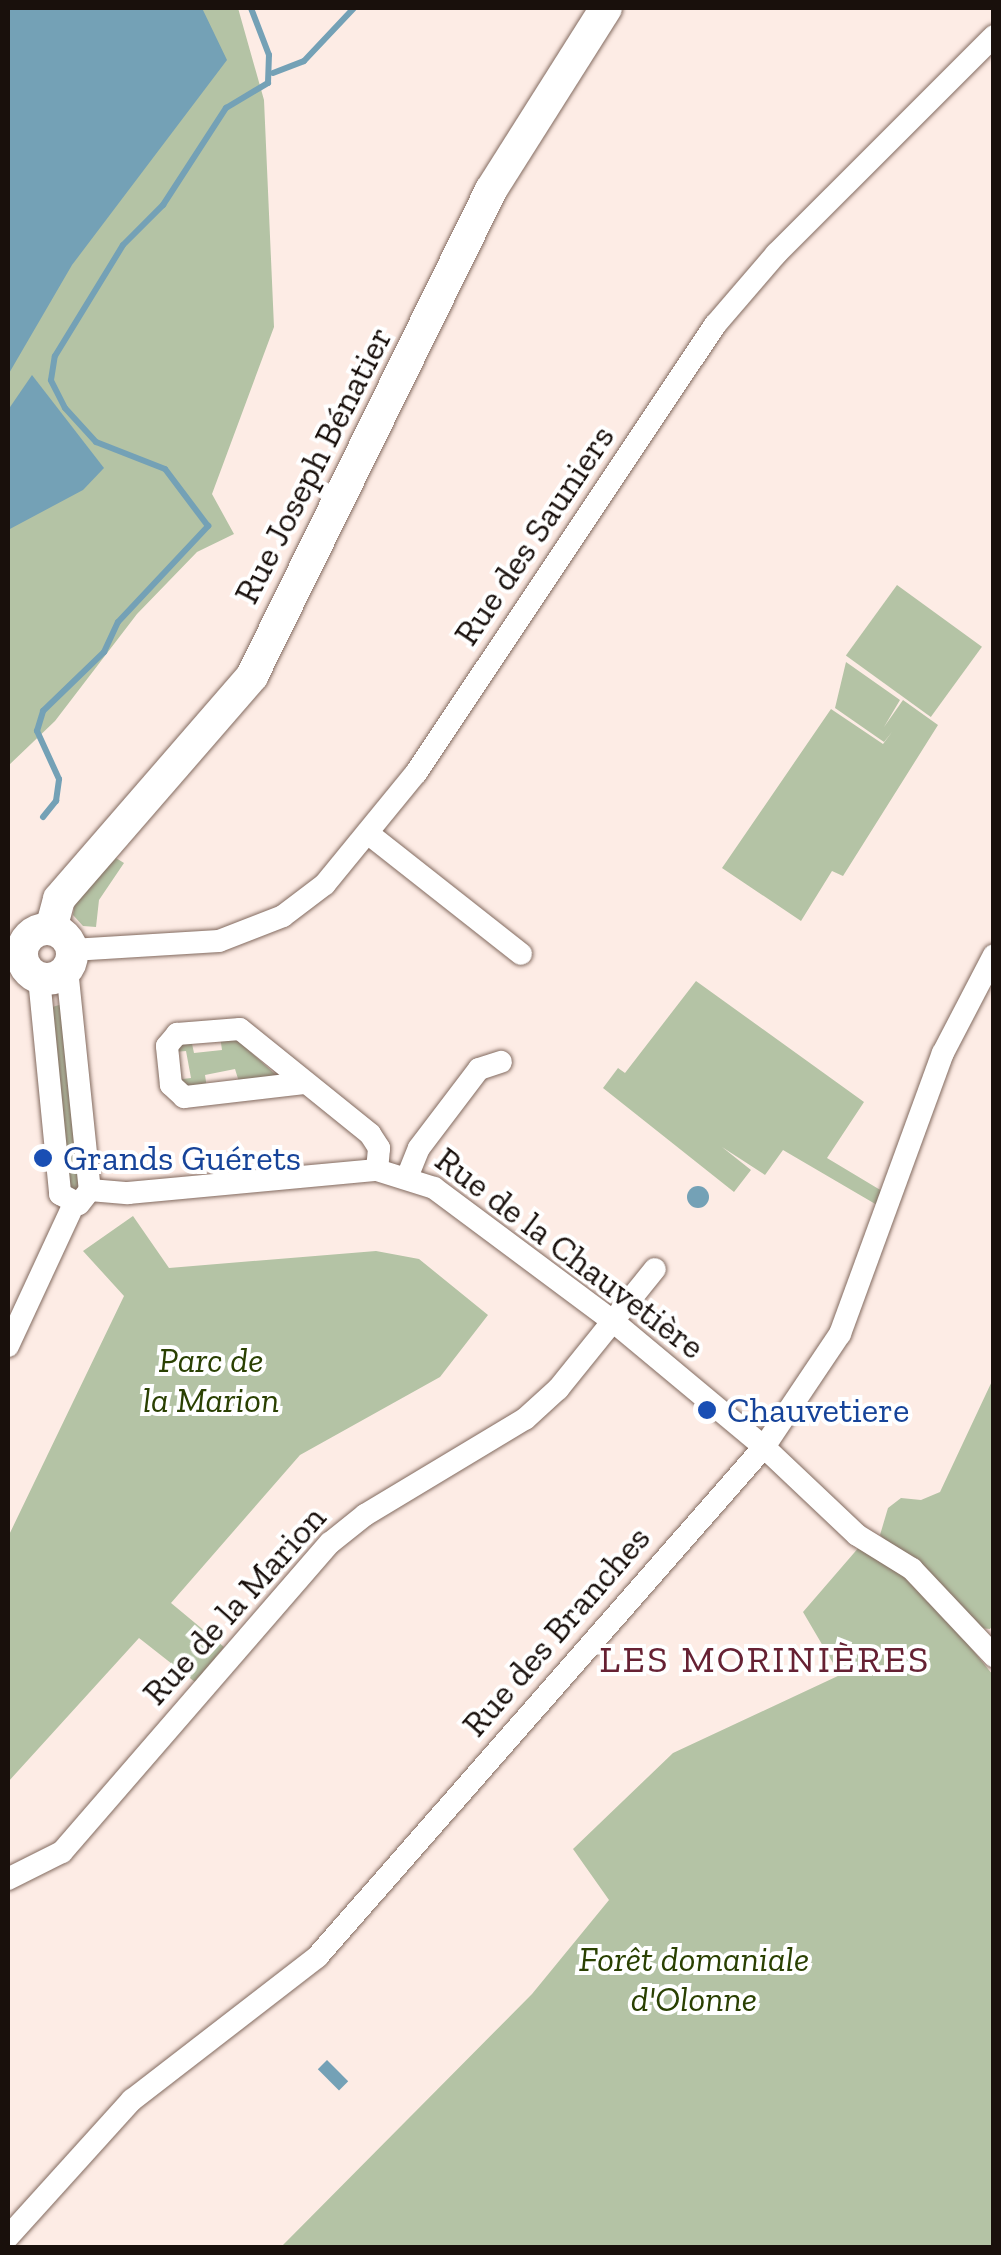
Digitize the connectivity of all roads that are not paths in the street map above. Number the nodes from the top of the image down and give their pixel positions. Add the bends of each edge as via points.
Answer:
1 (606, 8) edge
2 (994, 36) edge
3 (370, 835) junction
4 (520, 954) dead end
5 (994, 955) edge
6 (43, 960) edge
7 (501, 1062) dead end
8 (304, 1082) junction
9 (377, 1170) junction
10 (408, 1175) junction
11 (75, 1195) junction
12 (655, 1269) dead end
13 (614, 1322) junction
14 (8, 1346) edge
15 (764, 1447) junction
16 (994, 1656) edge
17 (8, 1879) edge
18 (8, 2238) edge

1 - 6 street, Rue Joseph Bénatier via 491,190 252,676 59,899
2 - 3 street, Rue des Sauniers via 776,254 715,325
3 - 4 street
3 - 6 street, Rue des Sauniers via 325,884 258,928 194,945
5 - 15 street, Rue des Branches via 943,1053 840,1334
6 - 11 street
7 - 10 street via 480,1069 418,1148
8 - 8 street, Rue de la Chauvetière via 184,1097 171,1085 167,1046 177,1034 240,1029
8 - 9 street, Rue de la Chauvetière via 370,1134 380,1148
9 - 10 street, Rue de la Chauvetière
9 - 11 street
10 - 13 street, Rue de la Chauvetière
11 - 14 street
12 - 13 street, Rue de la Marion
13 - 15 street, Rue de la Chauvetière
13 - 17 street, Rue de la Marion via 525,1419 365,1514 330,1543 62,1852
15 - 16 street, Rue de la Chauvetière via 857,1535 931,1586
15 - 18 street, Rue des Branches via 317,1957 132,2100

